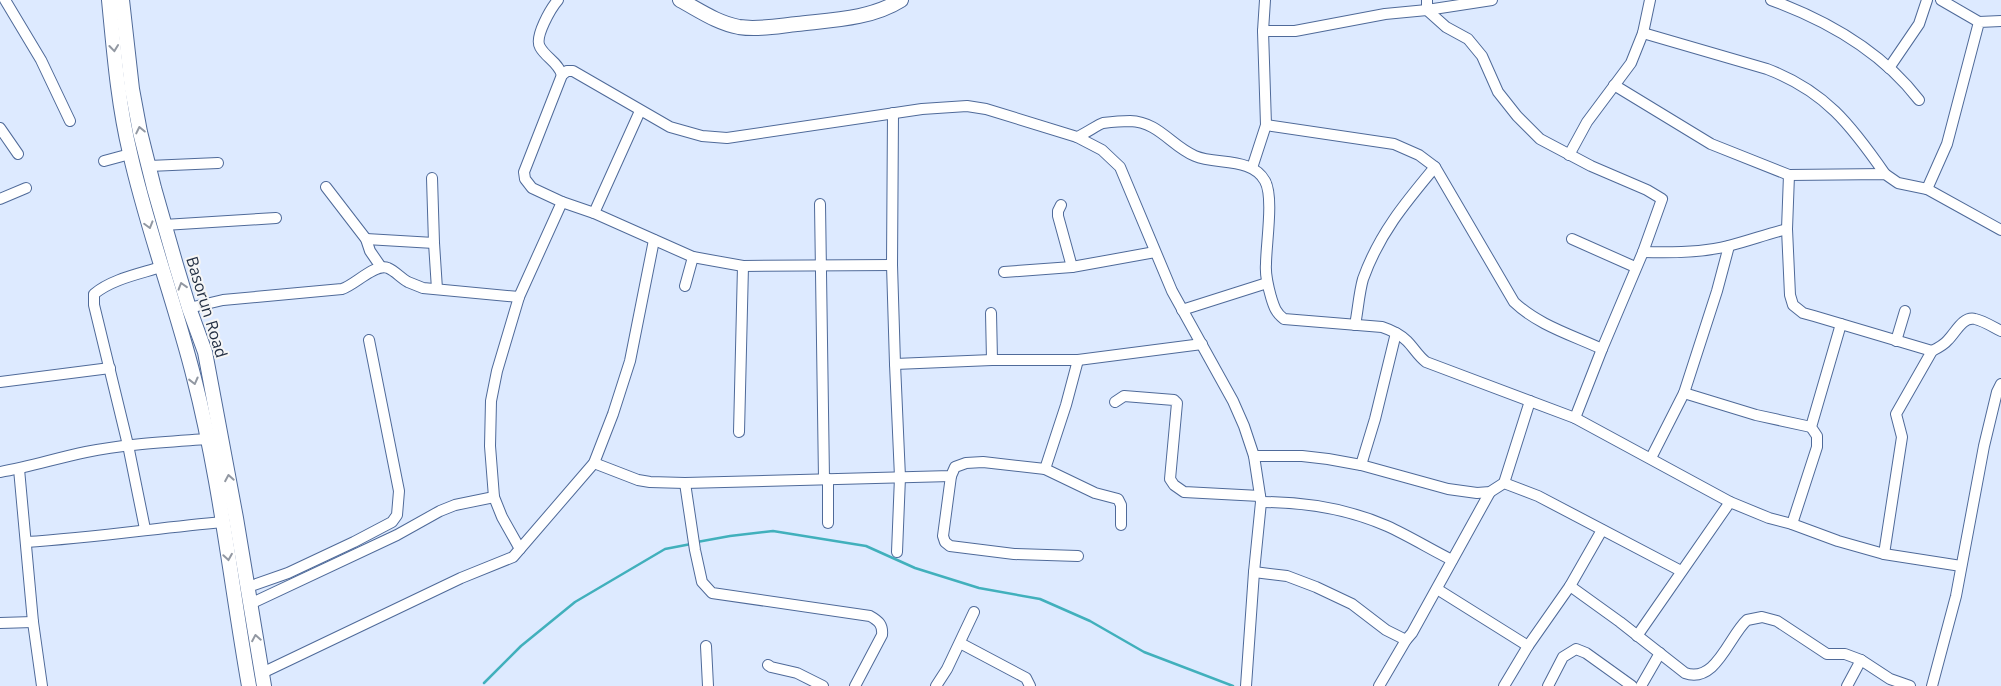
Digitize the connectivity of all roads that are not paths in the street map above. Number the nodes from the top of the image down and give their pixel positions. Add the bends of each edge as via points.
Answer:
1 (5, 0) edge
2 (109, 0) edge
3 (122, 0) edge
4 (558, 0) edge
5 (680, 0) edge
6 (901, 0) edge
7 (1266, 0) edge
8 (1492, 0) edge
9 (1650, 0) edge
10 (1771, 0) edge
11 (1927, 0) edge
12 (1941, 0) edge
13 (1476, 1) edge
14 (1427, 5) edge
15 (2001, 21) edge
16 (1979, 22) junction
17 (1263, 31) junction
18 (1643, 33) junction
19 (1889, 68) junction
20 (562, 75) junction
21 (1614, 85) junction
22 (1919, 100) dead end
23 (640, 111) junction
24 (893, 113) junction
25 (70, 121) dead end
26 (1266, 125) junction
27 (0, 128) edge
28 (1077, 138) junction
29 (18, 154) dead end
30 (130, 154) junction
31 (1569, 155) junction
32 (104, 162) dead end
33 (218, 163) dead end
34 (149, 166) junction
35 (1435, 167) junction
36 (1252, 168) junction
37 (1885, 174) junction
38 (1789, 175) junction
39 (432, 178) dead end
40 (326, 187) dead end
41 (26, 188) dead end
42 (154, 188) junction
43 (1928, 189) junction
44 (140, 193) junction
45 (0, 199) edge
46 (562, 202) junction
47 (820, 204) dead end
48 (1061, 205) dead end
49 (594, 213) junction
50 (276, 218) dead end
51 (164, 225) junction
52 (2000, 226) edge
53 (1787, 229) junction
54 (366, 239) junction
55 (1572, 239) dead end
56 (654, 240) junction
57 (434, 243) junction
58 (1729, 246) junction
59 (1155, 252) junction
60 (1643, 252) junction
61 (693, 257) junction
62 (821, 264) junction
63 (892, 265) junction
64 (161, 266) junction
65 (744, 266) junction
66 (381, 267) junction
67 (1072, 267) junction
68 (1635, 267) junction
69 (1004, 272) dead end
70 (1267, 283) junction
71 (685, 286) dead end
72 (437, 289) junction
73 (519, 297) junction
74 (188, 308) junction
75 (1182, 310) junction
76 (1905, 311) dead end
77 (991, 313) dead end
78 (1841, 324) junction
79 (1355, 325) junction
80 (2001, 331) edge
81 (1396, 332) junction
82 (369, 340) dead end
83 (1896, 341) junction
84 (1202, 344) junction
85 (1602, 349) junction
86 (1932, 351) junction
87 (992, 360) junction
88 (1078, 360) junction
89 (894, 364) junction
90 (110, 368) junction
91 (0, 382) edge
92 (2001, 384) edge
93 (1684, 393) junction
94 (1530, 401) junction
95 (1115, 402) dead end
96 (1575, 418) junction
97 (1811, 427) junction
98 (739, 432) dead end
99 (207, 438) junction
100 (128, 445) junction
101 (1254, 456) junction
102 (1651, 458) junction
103 (0, 460) edge
104 (594, 463) junction
105 (1361, 465) junction
106 (1045, 468) junction
107 (19, 469) junction
108 (1, 472) edge
109 (951, 476) junction
110 (900, 477) junction
111 (826, 479) junction
112 (1504, 482) junction
113 (684, 483) junction
114 (1490, 492) junction
115 (494, 497) junction
116 (1261, 499) junction
117 (1730, 502) junction
118 (222, 522) junction
119 (828, 523) dead end
120 (1792, 524) junction
121 (1120, 525) dead end
122 (145, 529) junction
123 (1602, 530) junction
124 (26, 542) junction
125 (520, 548) junction
126 (897, 552) dead end
127 (1884, 554) junction
128 (1078, 556) dead end
129 (1452, 560) junction
130 (1961, 566) junction
131 (1681, 571) junction
132 (1254, 572) junction
133 (1570, 586) junction
134 (248, 587) junction
135 (1436, 589) junction
136 (250, 604) junction
137 (974, 612) dead end
138 (33, 622) junction
139 (0, 623) edge
140 (1637, 636) junction
141 (1406, 640) junction
142 (960, 643) junction
143 (706, 646) dead end
144 (1528, 646) junction
145 (1660, 653) junction
146 (1861, 660) junction
147 (768, 665) dead end
148 (263, 680) edge
149 (1645, 685) edge
150 (42, 686) edge
151 (249, 686) edge
152 (708, 686) edge
153 (823, 686) edge
154 (855, 686) edge
155 (936, 686) edge
156 (1030, 686) edge
157 (1246, 686) edge
158 (1379, 686) edge
159 (1504, 686) edge
160 (1548, 686) edge
161 (1632, 686) edge
162 (1847, 686) edge
163 (1910, 686) edge
164 (1932, 686) edge

1 - 25 street via 41,60
2 -> 30 main road, Basorun Road via 118,92
34 -> 3 main road, Basorun Road via 132,89
4 - 20 street via 545,21 539,43
5 - 6 main road via 723,22 754,28 856,16
7 - 17 street
8 - 13 street
9 - 18 street
10 - 19 street via 1819,20
11 - 19 street via 1919,24
12 - 16 street
13 - 14 street
14 - 17 street via 1296,31
14 - 31 street via 1446,26 1468,39 1482,56 1498,92 1534,133
15 - 16 street
16 - 43 street via 1947,144
17 - 26 street
18 - 21 street via 1631,63
18 - 37 street via 1767,69 1807,88 1837,113
19 - 22 street
20 - 23 street via 573,71
20 - 46 street via 524,172 532,188
21 - 31 street via 1587,122
21 - 38 street via 1711,144
23 - 24 street via 670,128 715,138
23 - 49 street
24 - 28 street via 967,106
24 - 63 street
26 - 35 street via 1394,144 1419,155
26 - 36 street
27 - 29 street
28 - 36 street via 1102,124 1131,121 1161,131 1175,145 1196,157
28 - 59 street via 1102,150 1120,167
30 - 32 street
30 - 44 main road, Basorun Road
31 - 60 street via 1662,199
33 - 34 street
34 - 42 main road, Basorun Road
35 - 79 street via 1396,214 1383,236 1363,280
35 - 85 street via 1514,302 1525,313
36 - 70 street via 1264,180 1268,196
37 - 38 street
37 - 43 street via 1898,183
38 - 53 street
39 - 57 street
40 - 54 street
41 - 45 street
42 - 44 main road
42 - 51 main road, Basorun Road
43 - 52 street
44 -> 64 main road, Basorun Road
46 - 49 street
46 - 73 street
47 - 62 street
48 - 67 street via 1058,216
49 - 56 street
50 - 51 street
74 -> 51 main road, Basorun Road
53 - 58 street
53 - 78 street via 1793,305
54 - 57 street
54 - 66 street
55 - 68 street
56 - 61 street
56 - 104 street via 627,370
57 - 72 street
58 - 60 street via 1669,253
58 - 93 street via 1718,292
59 - 67 street
59 - 75 street
60 - 68 street
61 - 65 street
61 - 71 street
62 - 63 street
62 - 65 street
62 - 111 street
63 - 89 street
64 - 90 street via 113,282 94,294
64 -> 99 main road, Basorun Road via 194,378
65 - 98 street
66 - 72 street via 423,288
66 - 74 street via 342,289 223,300
67 - 69 street
68 - 85 street
70 - 75 street
70 - 79 street via 1275,310 1284,319
72 - 73 street
73 - 115 street via 491,401
134 -> 74 main road, Basorun Road via 205,352
75 - 84 street
76 - 83 street
77 - 87 street
78 - 83 street
78 - 97 street
79 - 81 street via 1382,327
80 - 86 street via 1969,319 1940,348
81 - 94 street via 1426,362
81 - 105 street
82 - 134 street via 399,491 397,515 392,522 354,542 288,573
83 - 86 street
84 - 88 street
84 - 101 street via 1233,401
85 - 96 street
86 - 127 street via 1896,414 1902,437
87 - 88 street
87 - 89 street
88 - 106 street
89 - 110 street
90 - 91 street
90 - 100 street
92 - 130 street via 1984,446
93 - 97 street via 1756,415
93 - 102 street
94 - 96 street
94 - 112 street
95 - 116 street via 1124,396 1174,400 1177,403 1170,479 1179,489
96 - 102 street
97 - 120 street via 1817,436 1817,447
99 - 100 street
99 - 118 main road, Basorun Road
100 - 107 street
100 - 122 street
101 - 105 street via 1302,456
101 - 116 street
102 - 117 street
103 - 108 street
104 - 113 street via 638,480
104 - 125 street
105 - 114 street via 1448,488
106 - 109 street via 983,462 955,467
106 - 121 street via 1095,492 1118,499 1121,504
107 - 108 street
107 - 124 street
109 - 110 street
109 - 128 street via 943,536 950,546 1014,554
110 - 111 street
110 - 126 street
111 - 113 street
111 - 119 street
112 - 114 street
112 - 123 street
113 - 154 street via 702,582 712,593 870,616 879,621 882,635
114 - 129 street
115 - 125 street
115 - 136 street via 440,511 397,535
116 - 129 street via 1317,506 1363,518 1386,526
116 - 132 street
117 - 120 street
117 - 131 street
118 - 122 street
118 -> 151 main road, Basorun Road
120 - 127 street
122 - 124 street via 91,538
123 - 131 street
123 - 133 street
124 - 138 street
125 - 148 street via 508,560 462,578
127 - 130 street
129 - 135 street
130 - 164 street
131 - 140 street
132 - 141 street via 1287,576 1316,587 1352,604
132 - 157 street
133 - 140 street
133 - 144 street
134 - 136 main road, Basorun Road
135 - 141 street
135 - 144 street
148 -> 136 main road, Basorun Road
137 - 142 street
138 - 139 street
138 - 150 street
140 - 145 street
141 - 158 street
142 - 155 street
142 - 156 street via 1026,678
143 - 152 street
144 - 159 street
145 - 146 street via 1685,673 1704,672 1719,659 1743,623 1762,617 1777,621 1827,654 1845,654
145 - 149 street
146 - 162 street
146 - 163 street via 1890,679
147 - 153 street via 798,673
160 - 161 street via 1563,657 1576,649

